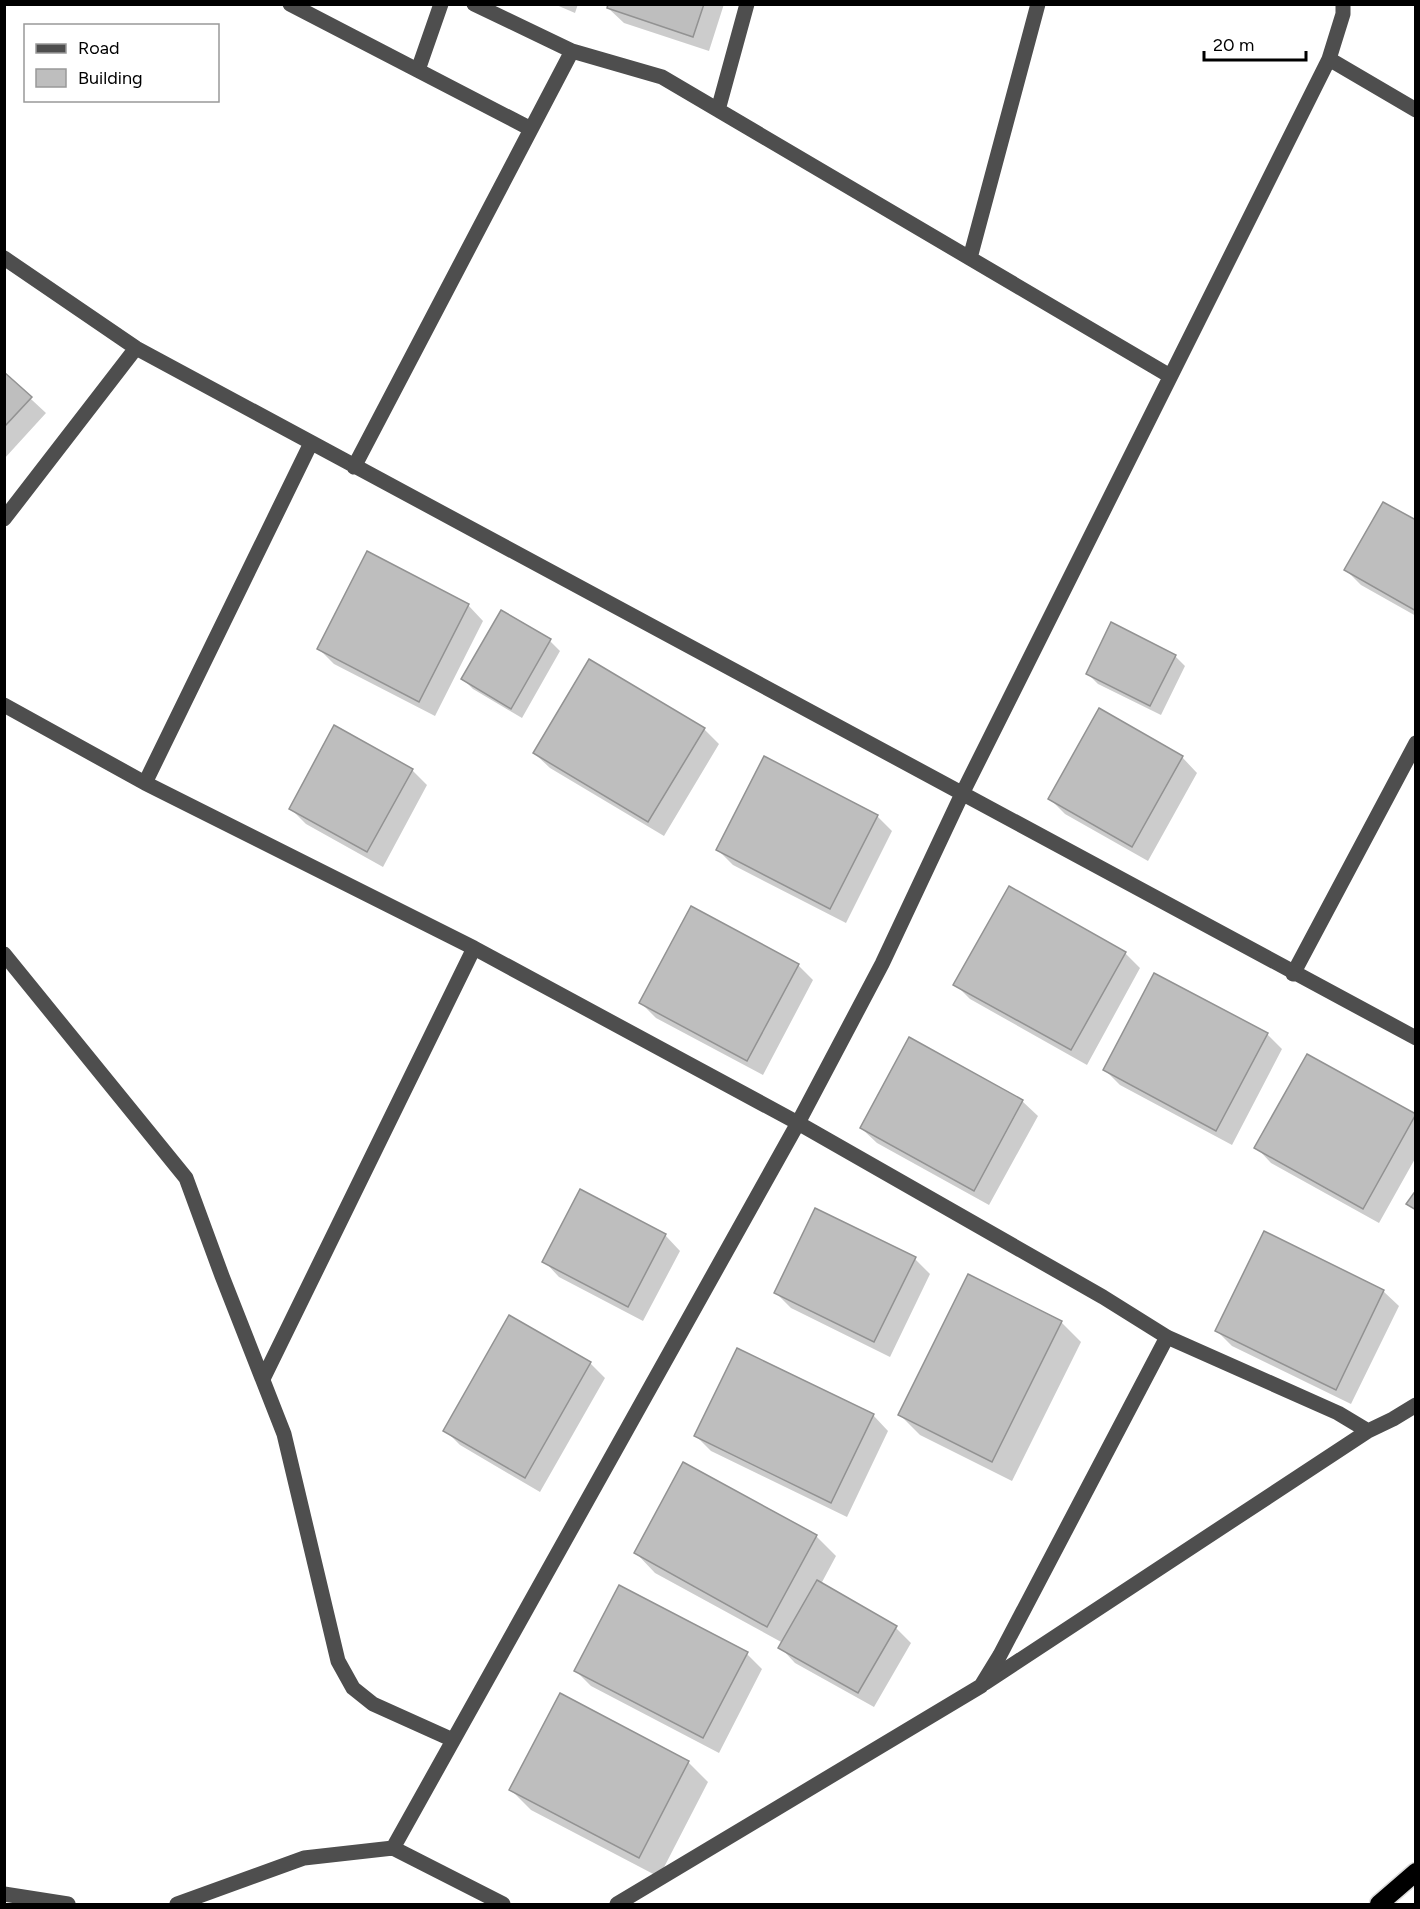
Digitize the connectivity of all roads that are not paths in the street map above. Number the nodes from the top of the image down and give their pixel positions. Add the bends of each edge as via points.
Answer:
1 (290, 4) edge
2 (441, 4) edge
3 (474, 4) edge
4 (747, 4) edge
5 (1038, 4) edge
6 (1343, 4) edge
7 (572, 51) junction
8 (1329, 59) junction
9 (418, 70) junction
10 (718, 110) junction
11 (1416, 110) edge
12 (531, 129) junction
13 (4, 258) edge
14 (970, 258) junction
15 (136, 348) junction
16 (1170, 376) junction
17 (311, 443) junction
18 (354, 467) junction
19 (4, 519) edge
20 (4, 705) edge
21 (1416, 744) edge
22 (145, 783) junction
23 (962, 794) junction
24 (474, 948) junction
25 (4, 954) edge
26 (1293, 974) junction
27 (1416, 1038) edge
28 (798, 1123) junction
29 (1167, 1337) junction
30 (263, 1379) junction
31 (1416, 1405) edge
32 (1368, 1431) junction
33 (981, 1686) junction
34 (453, 1740) junction
35 (393, 1848) junction
36 (1416, 1872) edge
37 (4, 1894) edge
38 (68, 1905) edge
39 (177, 1905) edge
40 (502, 1905) edge
41 (617, 1905) edge
42 (1378, 1905) edge

1 - 9 street
2 - 9 street
3 - 7 street
4 - 10 street
5 - 14 street
6 - 8 street
7 - 10 street via 662,77
7 - 12 street
8 - 11 street
8 - 16 street
9 - 12 street
10 - 14 street
12 - 18 street
13 - 15 street
14 - 16 street
15 - 17 street
15 - 19 street
16 - 23 street
17 - 18 street
17 - 22 street
18 - 23 street
20 - 22 street
21 - 26 street
22 - 24 street
23 - 26 street
23 - 28 street via 882,964
24 - 28 street
24 - 30 street
25 - 30 street via 186,1178
26 - 27 street
28 - 29 street
28 - 34 street
29 - 32 street via 1338,1413
29 - 33 street
30 - 34 street via 284,1434 338,1661 353,1688 373,1704
31 - 32 street
32 - 33 street
33 - 41 street
34 - 35 street
35 - 39 street via 304,1858
35 - 40 street
36 - 42 highway
37 - 38 street

